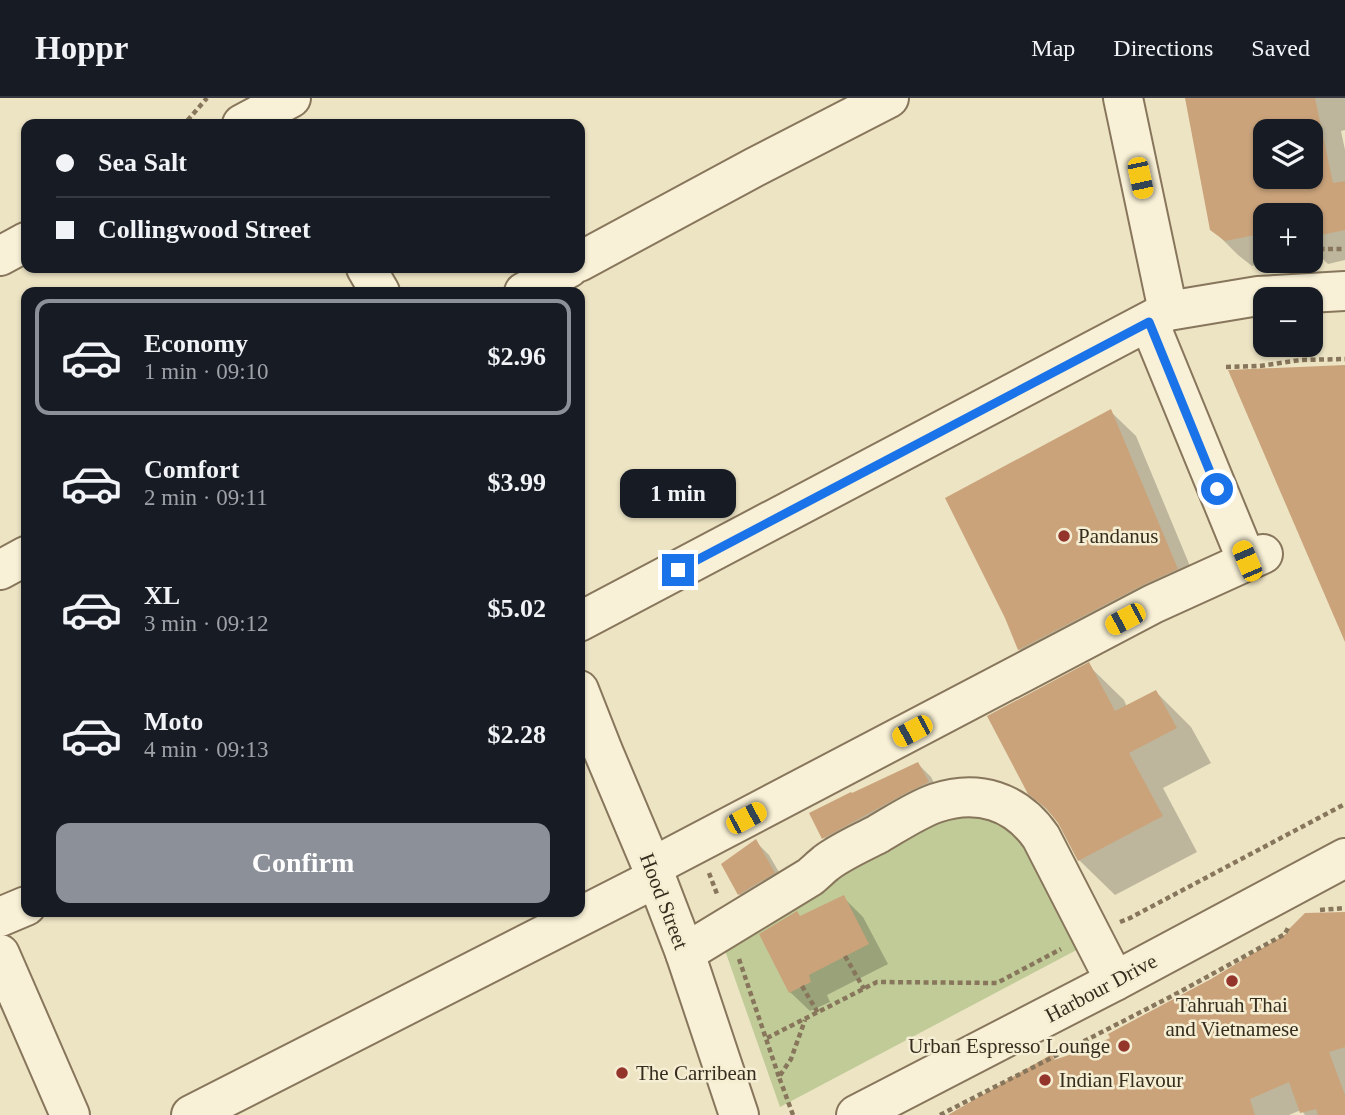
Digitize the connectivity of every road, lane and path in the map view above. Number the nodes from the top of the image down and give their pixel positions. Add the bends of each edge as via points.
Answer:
1 (207, 98) edge
2 (889, 98) edge
3 (1123, 98) edge
4 (281, 107) edge
5 (189, 119) edge
6 (253, 119) edge
7 (21, 245) edge
8 (1345, 248) edge
9 (1323, 249) edge
10 (0, 256) edge
11 (585, 259) edge
12 (560, 273) edge
13 (533, 287) edge
14 (1345, 291) edge
15 (1158, 316) junction
16 (1345, 359) edge
17 (1226, 367) dead end
18 (21, 559) edge
19 (0, 570) edge
20 (585, 619) edge
21 (585, 705) edge
22 (1345, 804) edge
23 (1345, 858) edge
24 (654, 872) junction
25 (21, 908) edge
26 (585, 908) edge
27 (1345, 908) edge
28 (1314, 911) dead end
29 (0, 917) edge
30 (568, 917) edge
31 (1296, 920) dead end
32 (1091, 933) junction
33 (685, 953) junction
34 (0, 954) edge
35 (845, 957) dead end
36 (1115, 981) junction
37 (802, 986) dead end
38 (864, 989) junction
39 (818, 1013) junction
40 (806, 1020) junction
41 (779, 1077) junction
42 (70, 1115) edge
43 (191, 1115) edge
44 (740, 1115) edge
45 (793, 1115) edge
46 (856, 1115) edge
47 (940, 1115) edge

1 - 5 path
2 - 11 street
3 - 15 street
4 - 6 street
7 - 10 street
8 - 9 path
12 - 13 street
14 - 15 street via 1258,296
15 - 20 street
15 - 24 street via 1255,557 1153,604
16 - 17 path
18 - 19 street
21 - 24 street, Hood Street
22 - 32 path via 1130,918
23 - 36 street, Harbour Drive
24 - 26 street
24 - 33 street, Hood Street
25 - 29 street
27 - 28 path
30 - 43 street
31 - 47 path via 1285,934 1174,995
32 - 33 street via 1033,825 1012,808 972,797 918,811
32 - 36 street
32 - 38 path via 997,982 877,982
33 - 44 street, Hood Street
34 - 42 street
35 - 38 path
36 - 46 street, Harbour Drive
37 - 39 path
38 - 39 path
39 - 40 path
40 - 41 path
40 - 41 path via 766,1038
41 - 45 path

